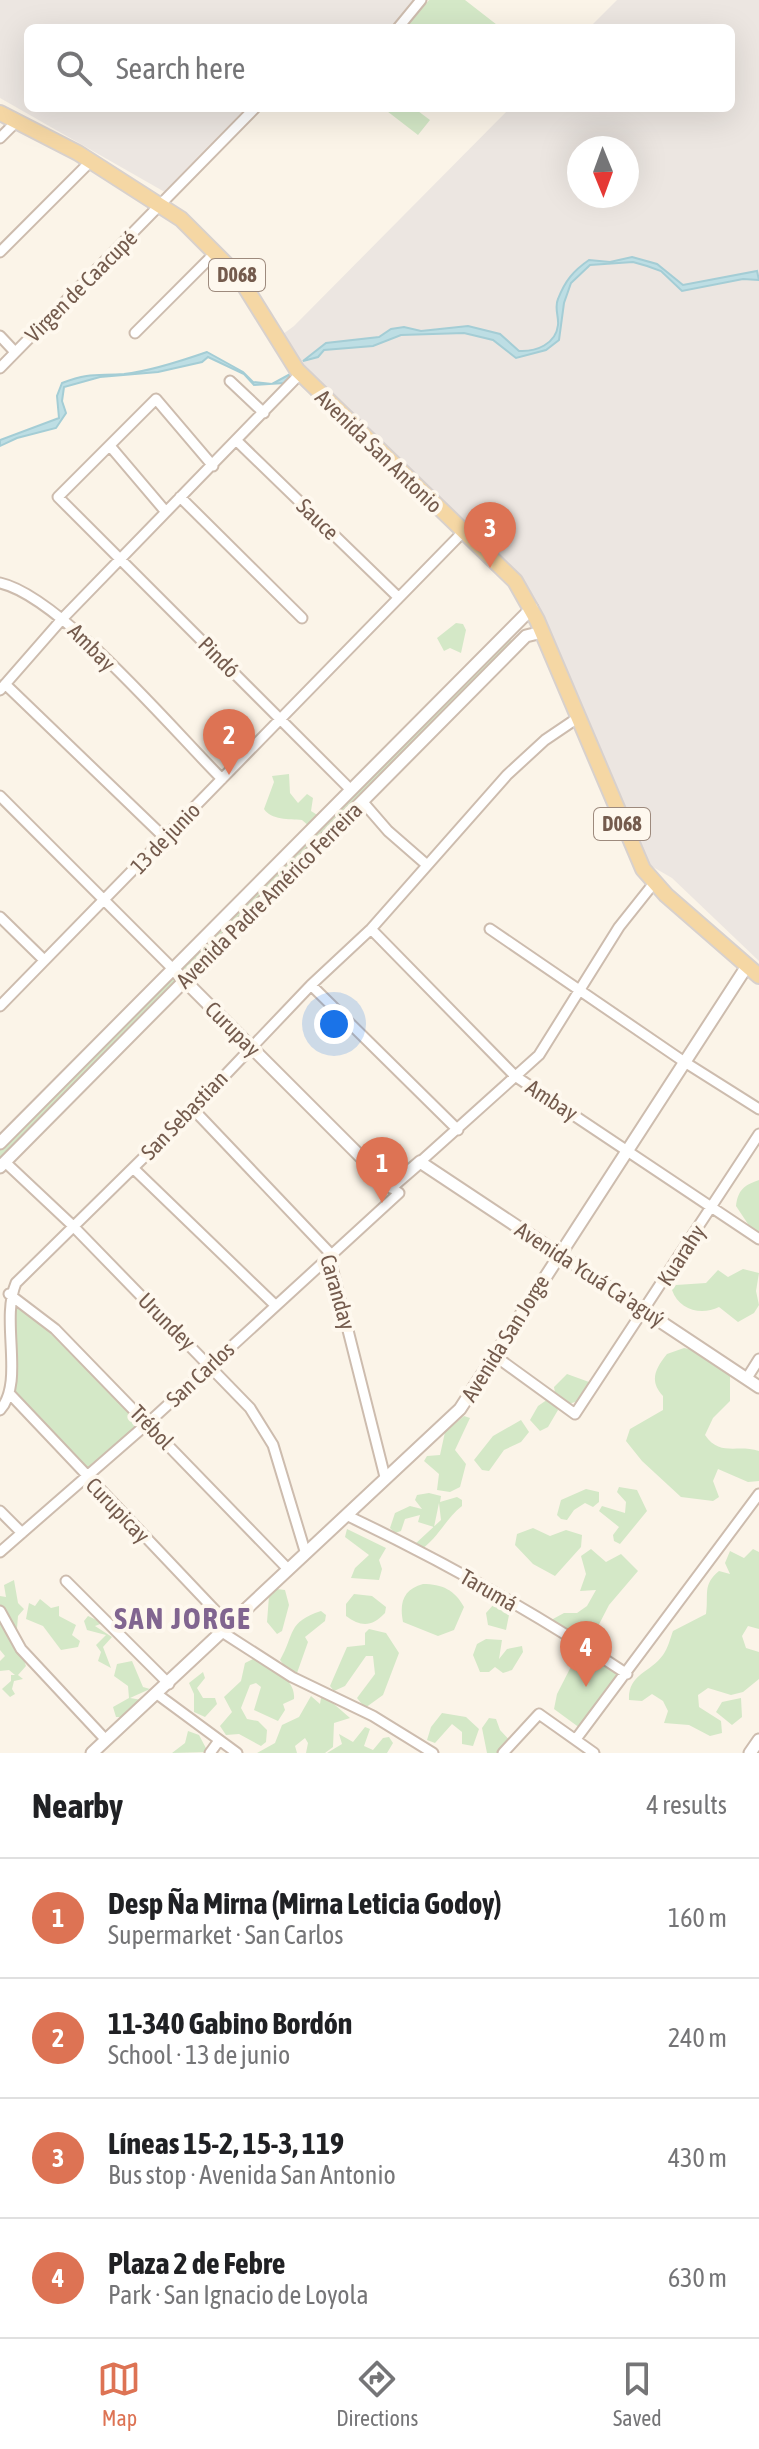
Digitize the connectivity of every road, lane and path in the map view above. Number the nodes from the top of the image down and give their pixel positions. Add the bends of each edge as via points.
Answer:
1 (421, 0) edge
2 (401, 24) edge
3 (251, 112) edge
4 (0, 113) edge
5 (17, 121) junction
6 (0, 138) edge
7 (91, 161) junction
8 (163, 206) junction
9 (0, 252) edge
10 (216, 252) junction
11 (135, 333) dead end
12 (0, 336) edge
13 (15, 352) junction
14 (0, 368) edge
15 (296, 369) junction
16 (230, 381) dead end
17 (264, 413) junction
18 (237, 441) junction
19 (110, 446) junction
20 (213, 466) junction
21 (180, 497) junction
22 (166, 512) junction
23 (463, 532) junction
24 (121, 559) junction
25 (0, 583) edge
26 (398, 597) junction
27 (532, 608) junction
28 (63, 618) junction
29 (302, 618) dead end
30 (518, 624) junction
31 (542, 632) junction
32 (526, 636) junction
33 (2, 687) edge
34 (579, 717) junction
35 (282, 720) junction
36 (222, 779) junction
37 (351, 790) junction
38 (0, 796) edge
39 (362, 801) junction
40 (164, 837) junction
41 (427, 865) junction
42 (654, 883) junction
43 (104, 900) junction
44 (0, 917) edge
45 (371, 929) junction
46 (490, 929) dead end
47 (44, 960) junction
48 (747, 966) junction
49 (172, 968) junction
50 (759, 976) edge
51 (184, 980) junction
52 (311, 985) junction
53 (580, 990) junction
54 (0, 1006) edge
55 (249, 1047) junction
56 (683, 1061) junction
57 (515, 1076) junction
58 (193, 1109) junction
59 (759, 1109) edge
60 (458, 1130) junction
61 (759, 1134) edge
62 (0, 1143) edge
63 (626, 1149) junction
64 (420, 1162) junction
65 (2, 1164) edge
66 (133, 1168) junction
67 (395, 1190) junction
68 (712, 1207) junction
69 (72, 1225) junction
70 (759, 1239) edge
71 (559, 1253) junction
72 (330, 1254) junction
73 (9, 1294) junction
74 (275, 1305) junction
75 (646, 1309) junction
76 (495, 1356) junction
77 (759, 1359) edge
78 (209, 1364) junction
79 (747, 1378) junction
80 (759, 1387) edge
81 (9, 1393) junction
82 (0, 1410) edge
83 (148, 1423) junction
84 (85, 1477) junction
85 (385, 1477) junction
86 (759, 1494) edge
87 (0, 1511) edge
88 (346, 1515) junction
89 (22, 1533) junction
90 (305, 1551) junction
91 (0, 1552) edge
92 (287, 1568) junction
93 (66, 1581) dead end
94 (0, 1611) edge
95 (226, 1628) junction
96 (627, 1674) junction
97 (169, 1684) junction
98 (157, 1694) junction
99 (576, 1739) junction
100 (106, 1740) junction
101 (759, 1740) edge
102 (218, 1742) junction
103 (92, 1753) edge
104 (210, 1753) edge
105 (237, 1753) edge
106 (433, 1753) edge
107 (503, 1753) edge
108 (594, 1753) edge
109 (750, 1753) edge

1 - 2 street
3 - 8 street, Virgen de Caacupé
4 - 5 main road, Avenida San Antonio / D068
5 - 6 street
5 - 7 main road, Avenida San Antonio / D068
7 - 8 main road, Avenida San Antonio / D068
7 - 9 street
8 - 10 main road, Avenida San Antonio / D068
8 - 13 street, Virgen de Caacupé
10 - 11 street
10 - 15 main road, Avenida San Antonio / D068 via 245,286
12 - 13 street
13 - 14 street, Virgen de Caacupé
15 - 17 street
15 - 23 main road, Avenida San Antonio / D068
16 - 17 street
17 - 18 street
18 - 20 street
18 - 26 street, Sauce
19 - 20 street via 156,399
19 - 22 street
19 - 24 street, Pindó via 58,497
20 - 21 street
21 - 22 street
21 - 29 street
22 - 24 street
23 - 26 street, 13 de junio
23 - 27 main road, Avenida San Antonio / D068 via 515,581
24 - 28 street
24 - 35 street, Pindó
25 - 28 street, Ambay via 22,589
26 - 35 street, 13 de junio
27 - 30 street, Avenida Padre Américo Ferreira
27 - 31 main road, Avenida San Antonio / D068
28 - 33 street
28 - 36 street, Ambay
30 - 32 street
30 - 37 street, Avenida Padre Américo Ferreira
31 - 32 street
31 - 34 main road, Avenida San Antonio / D068
32 - 39 street, Avenida Padre Américo Ferreira
33 - 40 street
34 - 41 street, San Sebastian via 507,775
34 - 42 main road, Avenida San Antonio / D068 via 634,853
35 - 36 street, 13 de junio
35 - 37 street, Pindó
36 - 40 street, 13 de junio
37 - 49 street, Avenida Padre Américo Ferreira
38 - 43 street, Curupay
39 - 41 street
39 - 51 street, Avenida Padre Américo Ferreira
40 - 43 street, 13 de junio
41 - 45 street, San Sebastian
42 - 48 main road, Avenida San Antonio / D068
42 - 53 street, San Carlos
43 - 47 street, 13 de junio
43 - 49 street, Curupay
44 - 47 street
45 - 52 street, San Sebastian
45 - 57 street, Ambay
46 - 53 street
47 - 54 street, 13 de junio
48 - 50 main road, Avenida San Antonio / D068
48 - 56 street, Avenida San Jorge
49 - 51 street, Curupay
49 - 62 street, Avenida Padre Américo Ferreira
51 - 55 street, Curupay
51 - 65 street, Avenida Padre Américo Ferreira
52 - 55 street, San Sebastian
52 - 60 street
53 - 56 street
53 - 57 street, San Carlos via 539,1055
55 - 58 street, San Sebastian
55 - 67 street, Curupay
56 - 59 street
56 - 63 street, Avenida San Jorge
57 - 60 street, San Carlos
57 - 63 street, Ambay
58 - 66 street, San Sebastian
58 - 72 street, Caranday
60 - 64 street, San Carlos
61 - 68 street, Kuarahy
63 - 68 street, Ambay
63 - 71 street, Avenida San Jorge
64 - 67 street, San Carlos
64 - 71 street, Avenida Ycuá Ca'aguý
65 - 69 street, Urundey
66 - 69 street, San Sebastian
66 - 74 street
67 - 72 street, San Carlos
68 - 70 street, Ambay
68 - 75 street, Kuarahy
69 - 73 street, San Sebastian
69 - 78 street, Urundey
71 - 75 street, Avenida Ycuá Ca'aguý
71 - 76 street, Avenida San Jorge
72 - 74 street, San Carlos
72 - 85 street, Caranday
73 - 81 street
73 - 83 street, Trébol via 55,1329
74 - 78 street, San Carlos
75 - 76 street, Kuarahy via 575,1414
75 - 79 street, Avenida Ycuá Ca'aguý
76 - 85 street, Avenida San Jorge via 460,1409
77 - 79 street
78 - 83 street, San Carlos
78 - 90 street, Urundey via 268,1435
79 - 80 street, Avenida Ycuá Ca'aguý
81 - 82 street
81 - 84 street, Curupicay
83 - 84 street, San Carlos
83 - 92 street, Trébol
84 - 89 street, San Carlos
84 - 95 street, Curupicay
85 - 88 street, Avenida San Jorge
86 - 96 street
87 - 89 street
88 - 90 street, Avenida San Jorge
88 - 96 street, Tarumá via 454,1570
89 - 91 street, San Carlos
90 - 92 street, Avenida San Jorge
92 - 95 street, Avenida San Jorge
93 - 97 street
94 - 100 street via 21,1649
95 - 97 street, Avenida San Jorge
95 - 106 street, Curupicay via 292,1677 366,1712
96 - 99 street
97 - 98 street, Avenida San Jorge
98 - 100 street, Avenida San Jorge
98 - 102 street
99 - 107 street via 536,1715
99 - 108 street
100 - 103 street, Avenida San Jorge
101 - 109 street
102 - 104 street
102 - 105 street

